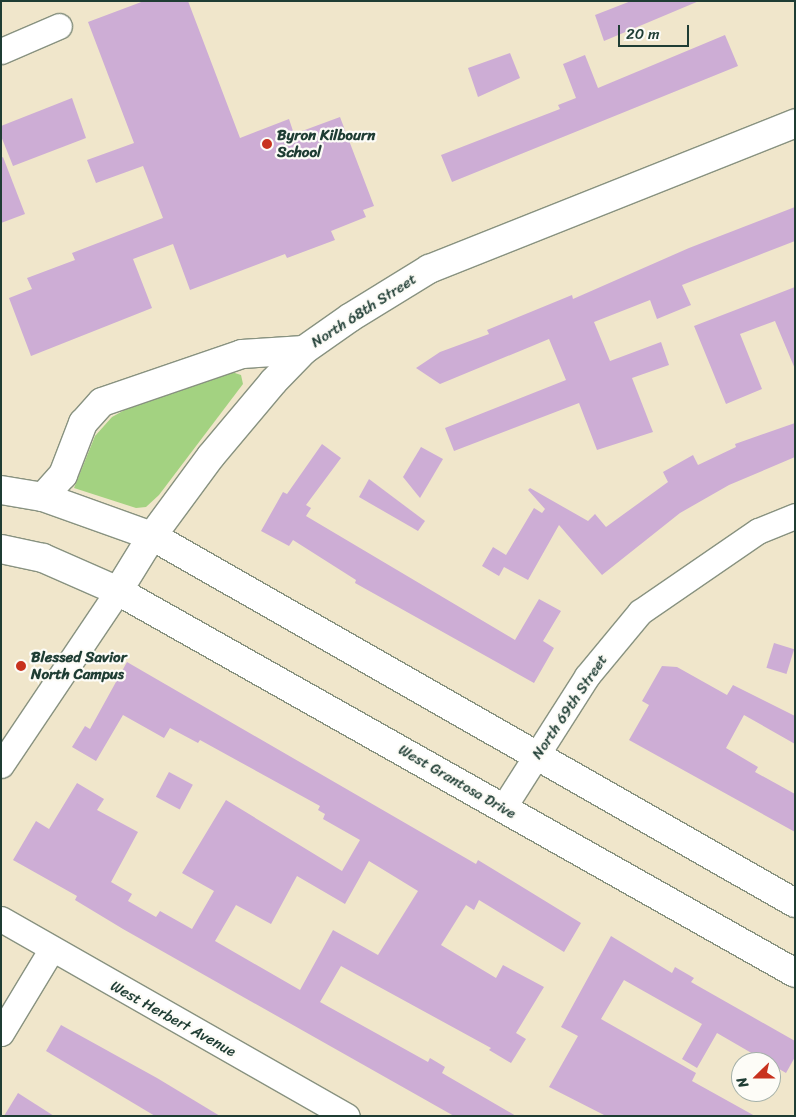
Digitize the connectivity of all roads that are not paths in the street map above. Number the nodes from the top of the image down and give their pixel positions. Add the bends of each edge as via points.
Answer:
1 (59, 26) dead end
2 (1, 51) edge
3 (795, 123) edge
4 (304, 350) junction
5 (1, 490) edge
6 (43, 497) junction
7 (795, 516) edge
8 (152, 536) junction
9 (1, 550) edge
10 (118, 591) junction
11 (536, 755) junction
12 (1, 765) edge
13 (503, 808) junction
14 (795, 903) edge
15 (1, 919) edge
16 (51, 950) junction
17 (795, 973) edge
18 (1, 1033) edge
19 (347, 1116) edge

1 - 2 street
3 - 4 street, North 68th Street via 429,269
4 - 6 street via 242,354 102,402 83,423 63,475
4 - 8 street, North 68th Street via 211,456
5 - 6 street
6 - 8 street
7 - 11 street, North 69th Street via 758,531 640,612 587,676
8 - 10 street, North 68th Street
8 - 11 street
9 - 10 street via 43,558
10 - 12 street
10 - 13 street, West Grantosa Drive
11 - 13 street, North 69th Street
11 - 14 street
13 - 17 street, West Grantosa Drive
15 - 16 street, West Herbert Avenue
16 - 18 street
16 - 19 street, West Herbert Avenue

